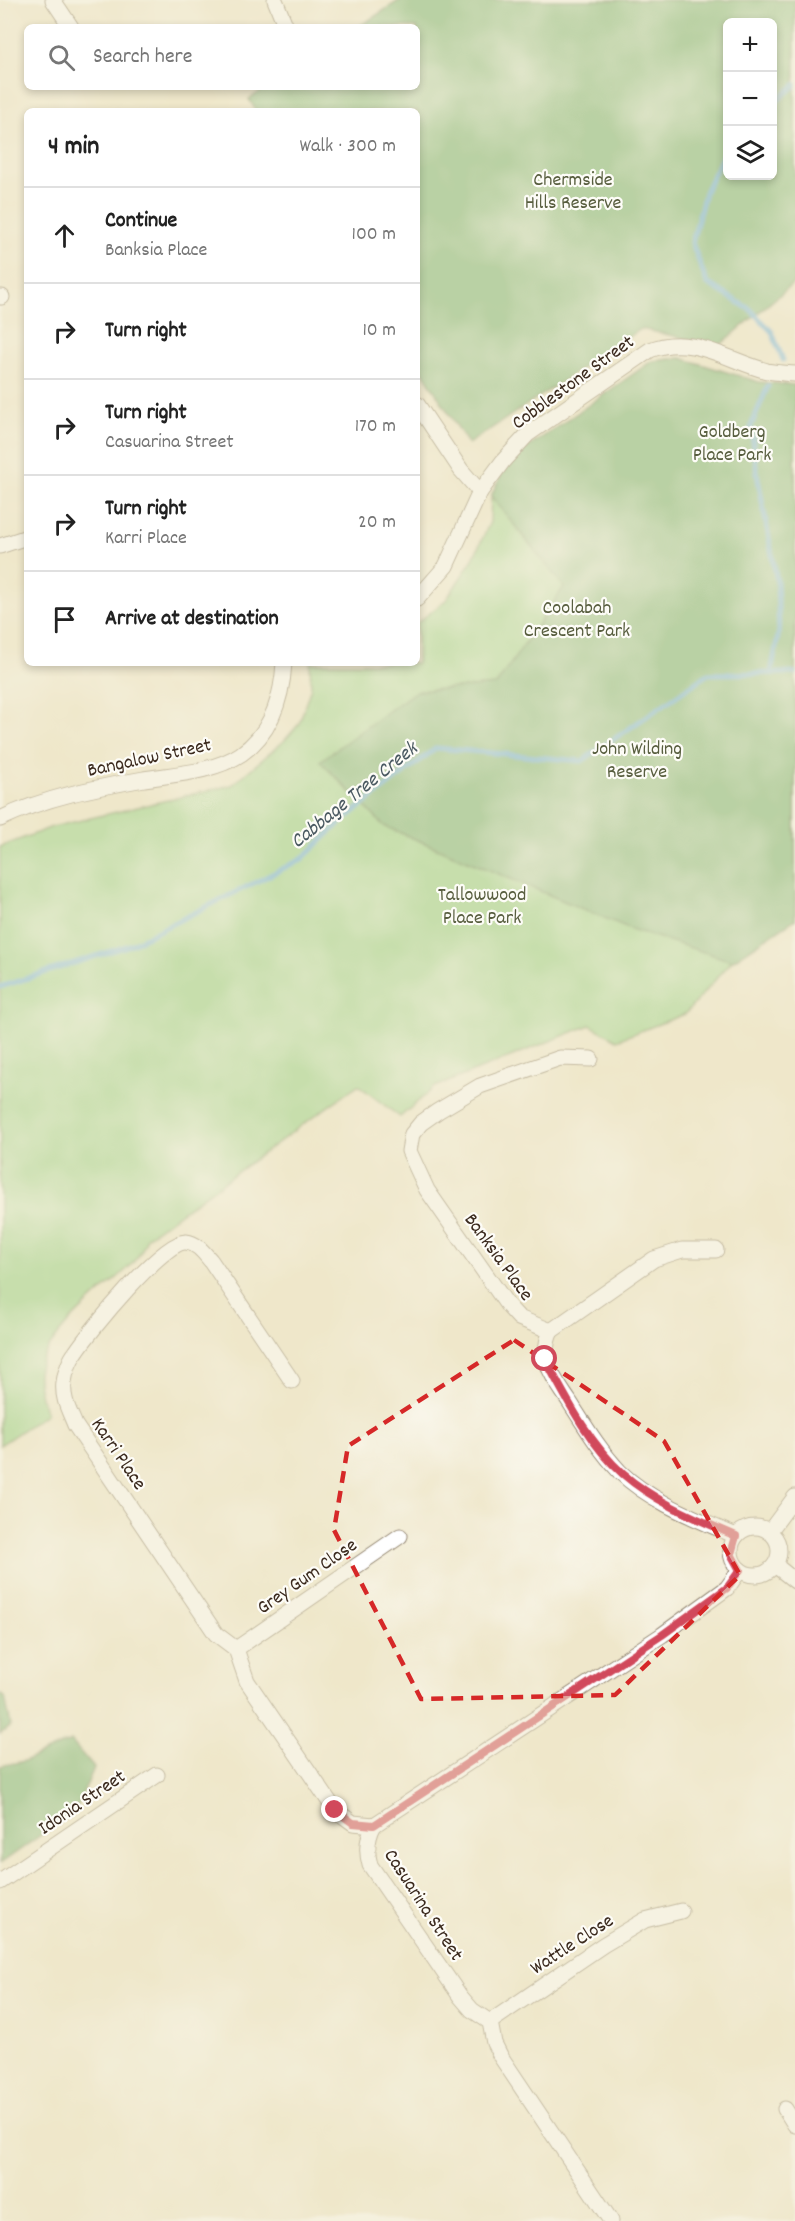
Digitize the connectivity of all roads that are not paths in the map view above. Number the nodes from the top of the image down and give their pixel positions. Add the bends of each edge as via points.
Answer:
1 (53, 0) edge
2 (275, 0) edge
3 (69, 24) edge
4 (285, 24) edge
5 (795, 374) edge
6 (420, 409) edge
7 (480, 492) junction
8 (24, 538) edge
9 (0, 546) edge
10 (420, 596) edge
11 (284, 666) edge
12 (0, 819) edge
13 (591, 1059) dead end
14 (716, 1250) dead end
15 (551, 1331) junction
16 (292, 1381) dead end
17 (795, 1497) edge
18 (769, 1532) junction
19 (400, 1536) dead end
20 (736, 1536) junction
21 (775, 1565) junction
22 (740, 1570) junction
23 (795, 1581) edge
24 (236, 1649) junction
25 (157, 1775) dead end
26 (374, 1825) junction
27 (0, 1882) edge
28 (681, 1911) dead end
29 (490, 2022) junction
30 (785, 2109) dead end
31 (795, 2125) edge
32 (610, 2221) edge

1 - 3 street
2 - 4 street
5 - 7 street, Cobblestone Street via 768,371 690,345 662,345 528,434
6 - 7 street via 460,470
7 - 10 street, Cobblestone Street via 446,566
8 - 9 street
11 - 12 street, Bangalow Street via 278,704 261,735 240,754 205,769 55,797
13 - 15 street, Banksia Place via 560,1058 460,1095 421,1123 412,1134 409,1151 427,1190 508,1306 519,1318
14 - 15 street via 682,1250 654,1259
15 - 20 street via 545,1359 606,1456 639,1486
16 - 24 street, Karri Place via 211,1261 198,1246 186,1242 163,1255 118,1298 74,1354 64,1380 63,1399 75,1425 216,1634
17 - 18 street
18 - 20 street via 752,1527
18 - 21 street via 779,1547
19 - 24 street, Grey Gum Close
20 - 22 street via 731,1554
21 - 22 street via 767,1573 756,1575
21 - 23 street
22 - 26 street via 727,1588 662,1635
24 - 26 street via 247,1681 335,1810 353,1823
25 - 27 street, Idonia Street
26 - 29 street, Casuarina Street via 368,1835 370,1865 460,1996
28 - 29 street, Wattle Close via 645,1920
29 - 32 street via 501,2057
30 - 31 street

